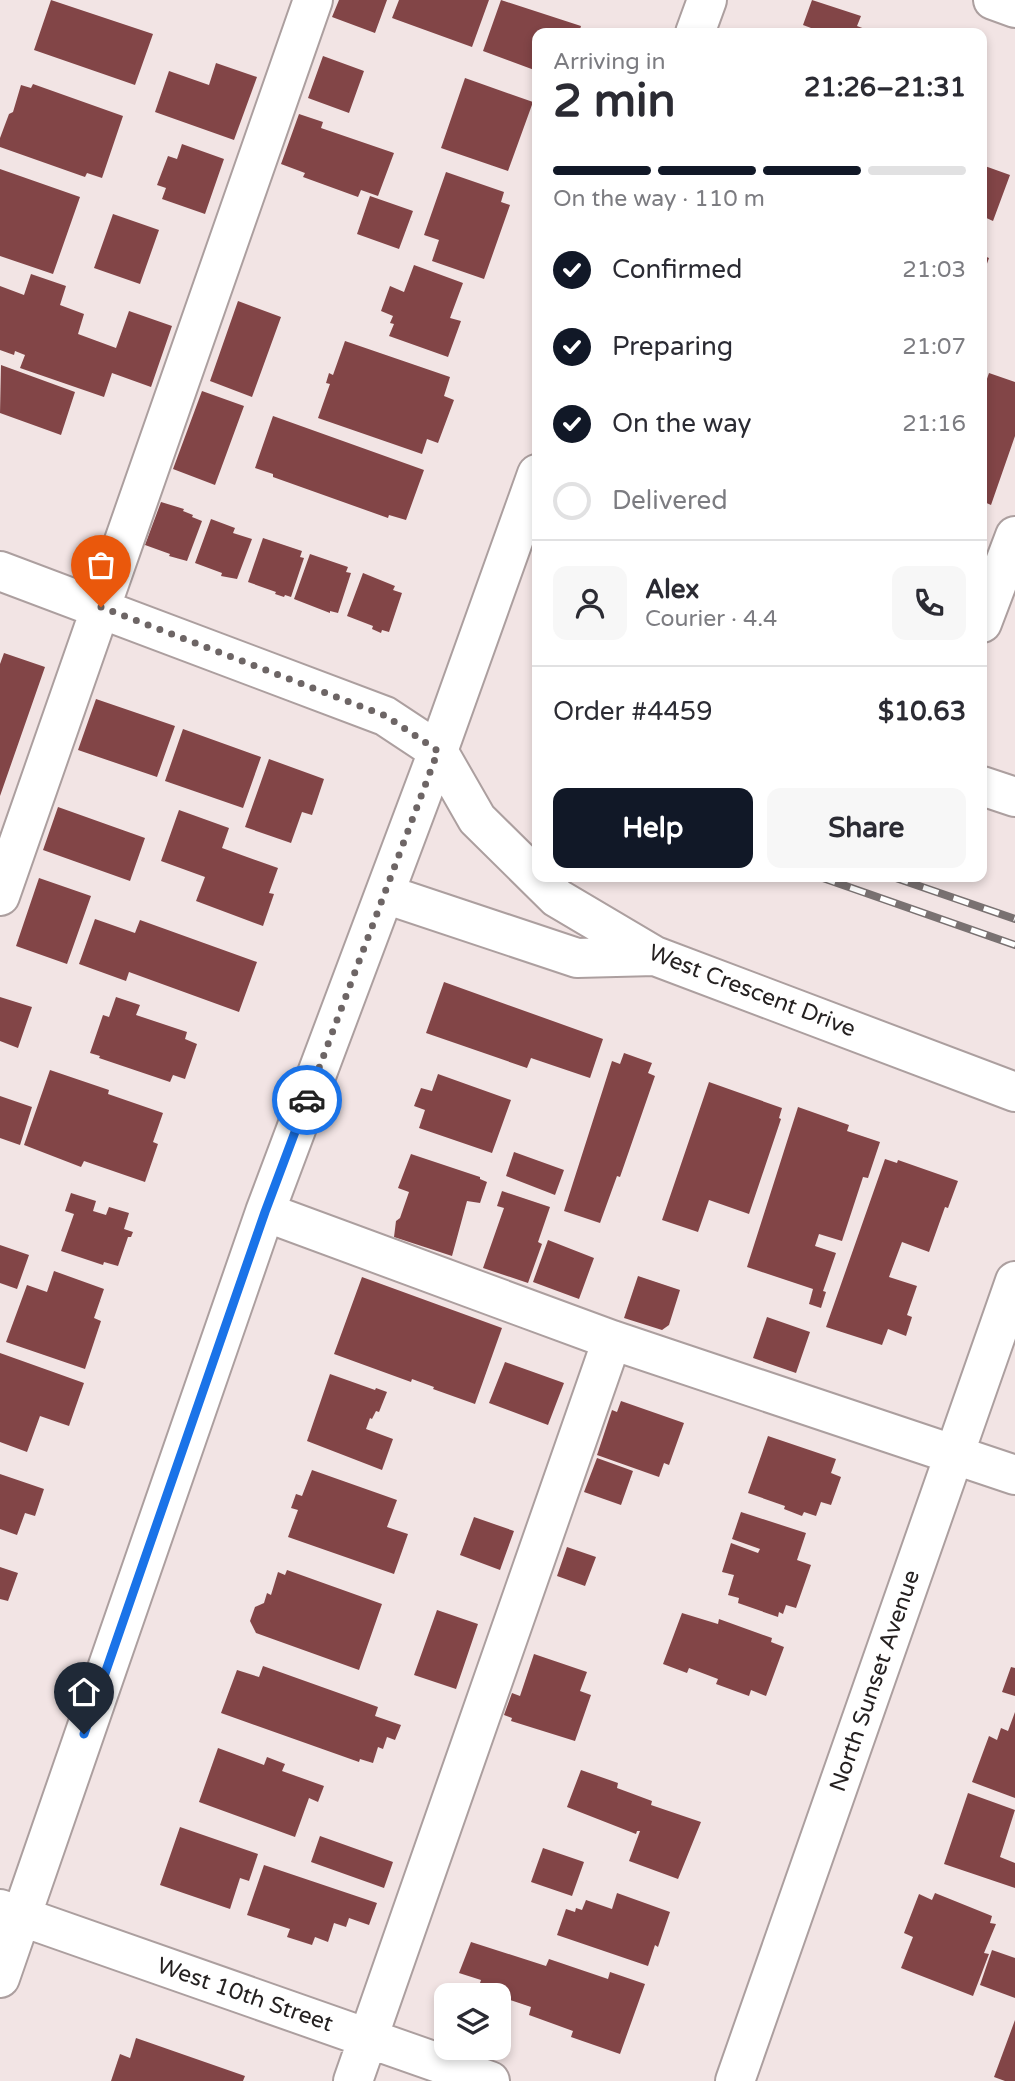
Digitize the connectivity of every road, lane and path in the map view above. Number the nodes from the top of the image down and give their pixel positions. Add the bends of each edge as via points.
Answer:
1 (313, 0) edge
2 (707, 0) edge
3 (993, 0) edge
4 (1015, 8) edge
5 (697, 28) edge
6 (532, 488) edge
7 (1015, 536) edge
8 (0, 571) edge
9 (101, 607) junction
10 (987, 610) edge
11 (438, 751) junction
12 (987, 788) edge
13 (1015, 797) edge
14 (532, 873) edge
15 (541, 882) edge
16 (385, 894) junction
17 (0, 896) edge
18 (655, 956) junction
19 (1015, 1092) edge
20 (265, 1212) junction
21 (1015, 1282) edge
22 (612, 1340) junction
23 (955, 1453) junction
24 (1015, 1475) edge
25 (10, 1913) edge
26 (0, 1978) edge
27 (368, 2038) junction
28 (353, 2081) edge
29 (490, 2081) edge
30 (735, 2081) edge

1 - 9 street
2 - 5 street
3 - 4 street
6 - 11 street
7 - 10 street
8 - 9 street
9 - 11 street via 386,716
9 - 17 street
11 - 14 street, West Crescent Drive via 477,819
11 - 16 street
12 - 13 street
15 - 18 street, West Crescent Drive via 557,898
16 - 18 street via 577,958
16 - 20 street
18 - 19 street, West Crescent Drive
20 - 22 street
20 - 25 street
21 - 23 street, North Sunset Avenue
22 - 23 street
22 - 27 street
23 - 24 street
23 - 30 street, North Sunset Avenue
25 - 26 street
25 - 27 street, West 10th Street
27 - 28 street
27 - 29 street, West 10th Street

